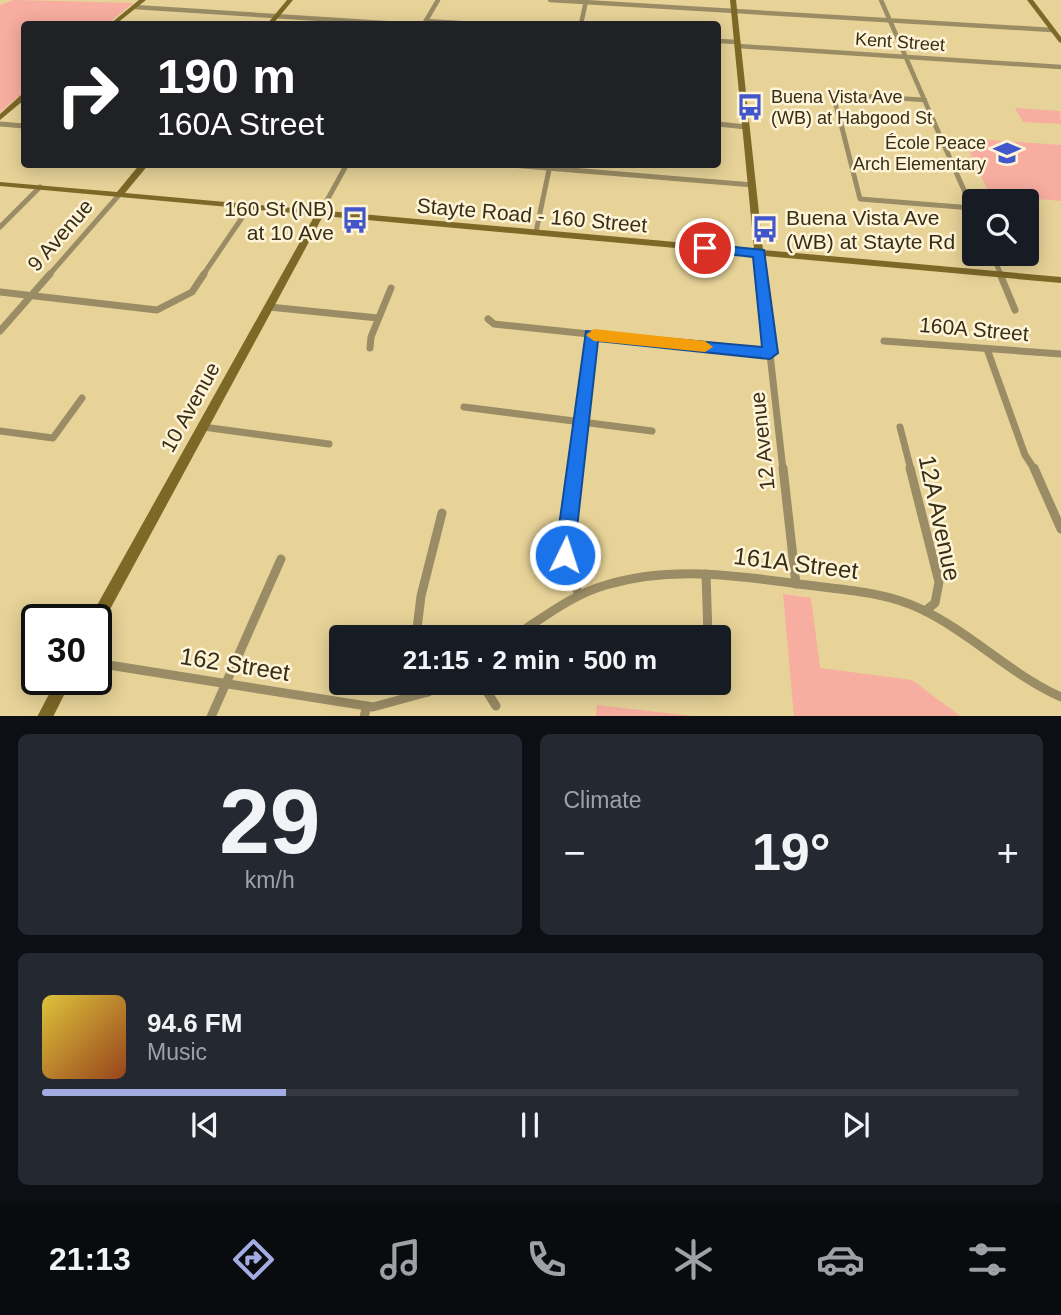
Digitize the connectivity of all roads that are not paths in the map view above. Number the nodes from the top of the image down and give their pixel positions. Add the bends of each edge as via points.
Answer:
1 (143, 0) edge
2 (290, 0) edge
3 (438, 0) edge
4 (550, 0) edge
5 (733, 0) edge
6 (881, 0) edge
7 (1030, 0) edge
8 (586, 1) edge
9 (134, 7) junction
10 (734, 11) junction
11 (277, 17) junction
12 (890, 20) junction
13 (117, 21) edge
14 (273, 21) edge
15 (347, 21) edge
16 (426, 21) edge
17 (582, 21) edge
18 (1052, 30) junction
19 (721, 41) edge
20 (1061, 41) edge
21 (738, 44) junction
22 (906, 57) junction
23 (1061, 67) edge
24 (21, 100) edge
25 (925, 100) junction
26 (0, 118) edge
27 (0, 124) edge
28 (721, 124) edge
29 (21, 126) edge
30 (746, 127) junction
31 (142, 168) edge
32 (345, 168) edge
33 (549, 168) edge
34 (570, 168) edge
35 (0, 184) edge
36 (753, 185) junction
37 (40, 187) junction
38 (963, 189) edge
39 (119, 195) junction
40 (250, 206) junction
41 (962, 211) edge
42 (320, 213) junction
43 (0, 227) edge
44 (536, 232) junction
45 (759, 253) junction
46 (996, 266) edge
47 (999, 274) junction
48 (1061, 280) edge
49 (391, 288) dead end
50 (0, 292) edge
51 (30, 296) junction
52 (269, 307) junction
53 (1015, 310) dead end
54 (378, 318) junction
55 (488, 319) dead end
56 (0, 331) edge
57 (591, 335) junction
58 (884, 341) dead end
59 (370, 348) dead end
60 (987, 349) junction
61 (770, 353) junction
62 (1061, 354) edge
63 (82, 398) dead end
64 (464, 407) dead end
65 (579, 423) junction
66 (203, 426) junction
67 (900, 427) dead end
68 (0, 431) edge
69 (652, 431) dead end
70 (53, 438) junction
71 (63, 439) dead end
72 (329, 444) dead end
73 (442, 513) dead end
74 (1061, 529) edge
75 (281, 559) dead end
76 (706, 574) junction
77 (796, 584) junction
78 (579, 595) junction
79 (105, 604) edge
80 (925, 611) junction
81 (417, 625) edge
82 (532, 625) edge
83 (708, 625) edge
84 (112, 666) edge
85 (225, 684) junction
86 (56, 695) edge
87 (406, 695) edge
88 (489, 695) edge
89 (1061, 697) edge
90 (496, 706) dead end
91 (365, 711) edge
92 (44, 716) edge
93 (211, 716) edge

1 - 9 street
2 - 11 street
3 - 16 street
4 - 8 street
5 - 10 street
6 - 12 street
7 - 18 street
8 - 10 street
8 - 17 street
9 - 11 street
9 - 13 street
10 - 12 street
10 - 21 street
11 - 14 street
11 - 15 street
12 - 18 street
12 - 22 street
18 - 20 street
19 - 21 street, Kent Street
21 - 22 street, Kent Street
21 - 30 street
22 - 23 street, Kent Street
22 - 25 street
24 - 26 street
25 - 38 street
25 - 41 street via 832,94 860,199
27 - 29 street
28 - 30 street
30 - 36 street
31 - 39 street
32 - 42 street
33 - 44 street
34 - 36 street
35 - 37 street, Stayte Road - 160 Street
36 - 45 street
37 - 39 street, Stayte Road - 160 Street
37 - 43 street
39 - 40 street, Stayte Road - 160 Street
39 - 51 street, 9 Avenue
40 - 42 street, Stayte Road - 160 Street
40 - 51 street via 192,292 157,310
42 - 44 street, Stayte Road - 160 Street
42 - 52 street, 10 Avenue
44 - 45 street, Stayte Road - 160 Street
45 - 47 street, Stayte Road - 160 Street
45 - 61 street, 12 Avenue
46 - 47 street
47 - 48 street, Stayte Road - 160 Street
47 - 53 street
49 - 54 street
50 - 51 street
51 - 56 street, 9 Avenue
52 - 54 street
52 - 66 street, 10 Avenue
54 - 59 street
55 - 57 street via 494,324
57 - 61 street
57 - 65 street
58 - 60 street, 160A Street
60 - 62 street, 160A Street
60 - 74 street via 1025,456 1040,477
61 - 77 street, 12 Avenue
63 - 70 street
64 - 65 street
65 - 69 street
65 - 78 street via 565,555
66 - 72 street
66 - 79 street, 10 Avenue
67 - 80 street, 12A Avenue via 939,582 935,603
68 - 70 street
70 - 71 street
73 - 81 street
75 - 85 street
76 - 77 street, 161A Street
76 - 78 street, 161A Street via 648,576
76 - 83 street
77 - 80 street, 161A Street via 892,598
78 - 82 street, 161A Street
80 - 89 street, 161A Street via 1013,672
84 - 85 street, 162 Street
85 - 91 street, 162 Street
85 - 93 street
86 - 92 street
87 - 91 street, 162 Street
88 - 90 street

